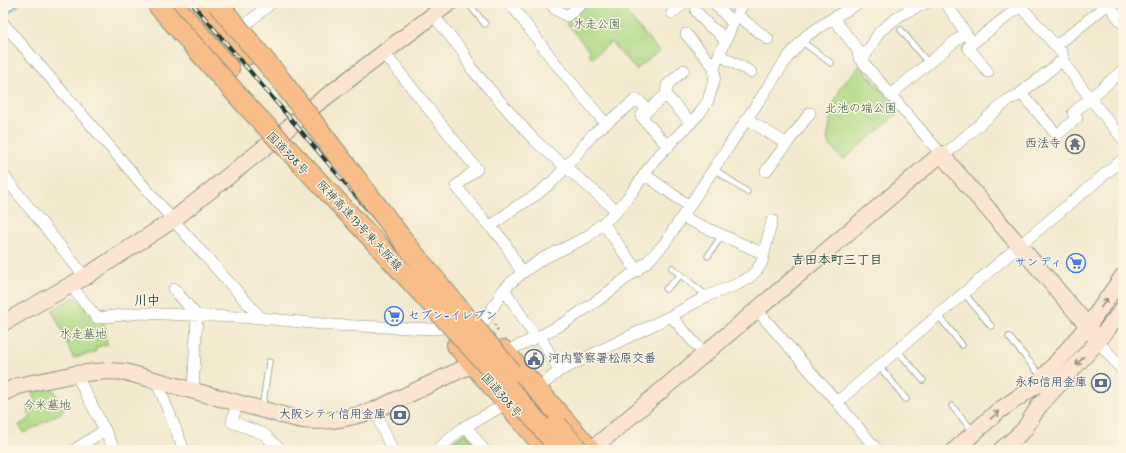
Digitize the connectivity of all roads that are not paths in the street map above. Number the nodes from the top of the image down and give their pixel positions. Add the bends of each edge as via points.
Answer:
1 (9, 3) edge
2 (151, 3) edge
3 (156, 3) edge
4 (172, 3) edge
5 (202, 3) edge
6 (217, 3) edge
7 (224, 3) edge
8 (271, 3) edge
9 (450, 3) edge
10 (468, 3) edge
11 (510, 3) edge
12 (551, 3) edge
13 (583, 3) edge
14 (684, 3) edge
15 (714, 3) edge
16 (743, 3) edge
17 (859, 3) edge
18 (926, 3) edge
19 (946, 3) edge
20 (1019, 4) edge
21 (1107, 4) edge
22 (3, 8) edge
23 (433, 10) edge
24 (696, 12) dead end
25 (672, 13) dead end
26 (833, 18) junction
27 (735, 19) junction
28 (3, 23) edge
29 (485, 24) dead end
30 (1123, 24) edge
31 (244, 26) junction
32 (901, 30) dead end
33 (965, 32) junction
34 (686, 34) dead end
35 (768, 39) dead end
36 (725, 40) junction
37 (801, 41) junction
38 (973, 43) junction
39 (1056, 46) junction
40 (384, 53) junction
41 (719, 55) junction
42 (1064, 59) junction
43 (862, 62) junction
44 (831, 63) dead end
45 (928, 63) junction
46 (714, 68) junction
47 (684, 70) dead end
48 (1123, 70) edge
49 (750, 72) dead end
50 (988, 72) dead end
51 (1021, 93) junction
52 (666, 95) junction
53 (890, 95) junction
54 (1090, 98) junction
55 (310, 109) junction
56 (648, 110) junction
57 (810, 113) dead end
58 (747, 119) junction
59 (691, 123) junction
60 (606, 124) junction
61 (1123, 139) edge
62 (274, 140) junction
63 (787, 144) junction
64 (668, 147) junction
65 (942, 155) junction
66 (1123, 159) edge
67 (566, 167) junction
68 (714, 169) junction
69 (766, 171) dead end
70 (644, 174) junction
71 (3, 176) edge
72 (747, 192) dead end
73 (689, 206) junction
74 (617, 211) junction
75 (682, 217) junction
76 (174, 220) junction
77 (772, 220) dead end
78 (603, 223) junction
79 (490, 227) junction
80 (365, 231) junction
81 (722, 235) junction
82 (1020, 245) junction
83 (408, 247) junction
84 (764, 254) junction
85 (708, 256) dead end
86 (672, 268) dead end
87 (637, 271) junction
88 (522, 273) junction
89 (680, 275) junction
90 (1123, 276) edge
91 (85, 277) junction
92 (70, 286) junction
93 (174, 289) dead end
94 (504, 289) junction
95 (666, 289) dead end
96 (964, 293) junction
97 (706, 296) junction
98 (1123, 309) edge
99 (757, 310) junction
100 (938, 315) junction
101 (197, 316) junction
102 (671, 316) junction
103 (260, 318) junction
104 (3, 323) edge
105 (482, 326) junction
106 (991, 326) dead end
107 (1088, 326) junction
108 (443, 328) junction
109 (538, 337) junction
110 (1009, 337) dead end
111 (1098, 341) junction
112 (962, 345) dead end
113 (897, 350) junction
114 (505, 352) junction
115 (704, 354) junction
116 (269, 362) dead end
117 (473, 364) junction
118 (878, 366) junction
119 (559, 371) junction
120 (1123, 371) edge
121 (76, 374) junction
122 (1043, 378) junction
123 (156, 380) junction
124 (923, 380) dead end
125 (537, 389) junction
126 (193, 391) junction
127 (3, 392) edge
128 (906, 400) dead end
129 (837, 402) junction
130 (237, 403) junction
131 (508, 403) junction
132 (952, 406) dead end
133 (262, 410) junction
134 (375, 410) junction
135 (466, 426) junction
136 (105, 430) junction
137 (975, 432) junction
138 (74, 450) edge
139 (115, 450) edge
140 (184, 450) edge
141 (280, 450) edge
142 (392, 450) edge
143 (437, 450) edge
144 (484, 450) edge
145 (547, 450) edge
146 (560, 450) edge
147 (578, 450) edge
148 (590, 450) edge
149 (877, 450) edge
150 (955, 450) edge
151 (1001, 450) edge

1 - 22 street
2 - 62 highway, 国道308号
3 - 80 highway, 阪神高速13号東大阪線, bridge via 247,106
4 - 80 highway, bridge
5 - 83 highway, bridge
6 - 83 highway, 阪神高速13号東大阪線, bridge via 280,79
7 - 31 highway
8 - 31 street
9 - 23 street
10 - 29 lane
11 - 60 street
12 - 13 street via 568,16
14 - 25 street
15 - 27 street
16 - 27 street
17 - 26 street
18 - 43 street via 902,14 880,30
19 - 33 street
20 - 38 street
20 - 39 street
21 - 30 street
21 - 39 street
23 - 40 street
23 - 67 street via 463,52 471,68 534,140
24 - 36 street
26 - 37 street
26 - 43 street via 858,50
27 - 35 street
27 - 36 street
28 - 76 street
31 - 55 highway
32 - 45 lane
33 - 38 street
33 - 45 street
34 - 46 street
36 - 41 street
37 - 44 lane
37 - 58 street
38 - 50 street via 968,47
39 - 42 street
40 - 55 street
40 - 79 street via 477,169 456,186
41 - 46 street
41 - 49 street
42 - 51 street
42 - 54 street via 1066,66
43 - 53 street
45 - 53 street
46 - 59 street via 715,77 708,101
47 - 52 street via 667,85
48 - 54 street
51 - 54 street via 1057,136 1077,118 1073,114
51 - 65 street via 1008,100
52 - 56 street
52 - 59 street
53 - 65 street
54 - 61 street
55 - 62 street
55 - 105 highway
56 - 60 street via 638,99
56 - 64 street via 642,116
57 - 63 street
58 - 63 street
58 - 68 street
59 - 64 street
60 - 67 street via 593,134
62 - 76 street
62 - 108 highway, 国道308号 via 354,224
63 - 69 street
64 - 70 street
65 - 82 street
65 - 99 street
66 - 82 street
67 - 74 street
67 - 79 street via 536,195
68 - 72 lane
68 - 73 street
70 - 73 street
70 - 74 street
71 - 91 street
73 - 75 street
74 - 78 street
75 - 81 street
75 - 87 street via 664,244
76 - 91 street
76 - 103 street
77 - 84 street
78 - 87 street
78 - 88 street via 587,237 542,259
79 - 88 street via 503,240
80 - 146 highway, 阪神高速13号東大阪線, bridge via 494,372
81 - 84 street
81 - 85 lane
82 - 96 street
82 - 107 street
83 - 147 highway, 阪神高速13号東大阪線, bridge
84 - 97 street via 760,266 750,277
86 - 89 lane
87 - 109 street via 566,322
88 - 94 street
89 - 95 lane
89 - 97 lane
107 -> 90 street
91 - 92 street
92 - 101 street via 97,318 139,313
92 - 104 street
93 - 101 street
94 - 105 street
94 - 109 street
96 - 100 street
96 - 106 lane
97 - 102 street
98 - 111 street
99 - 115 street
99 - 129 street
100 - 112 lane
100 - 113 street
101 - 103 street
101 - 126 street
102 - 115 street
102 - 119 street
103 - 108 street via 332,325
105 - 114 highway
107 - 111 street
107 - 122 street
108 - 117 highway, 国道308号
109 - 114 street
109 - 119 street
110 - 122 lane
111 - 120 street
111 -> 151 street via 1039,406 1023,431
113 - 118 street
113 - 124 lane
114 - 117 street
114 - 125 highway
115 - 148 street
116 - 133 lane
117 - 131 highway, 国道308号
117 - 134 street
118 - 128 lane
118 - 129 street
119 - 125 street
121 - 123 street via 125,372
121 - 127 street via 18,386
121 - 136 street
137 -> 122 street
123 - 126 street
123 - 140 street
125 - 148 highway
126 - 130 street
129 - 149 street
130 - 133 street
130 - 141 street via 232,422 264,434
131 - 135 street
131 - 145 highway, 国道308号
132 - 137 lane
133 - 134 street via 304,420 321,421 339,420
134 - 142 street
135 - 143 street
135 - 144 street
136 - 138 street
136 - 139 street
137 - 150 street

